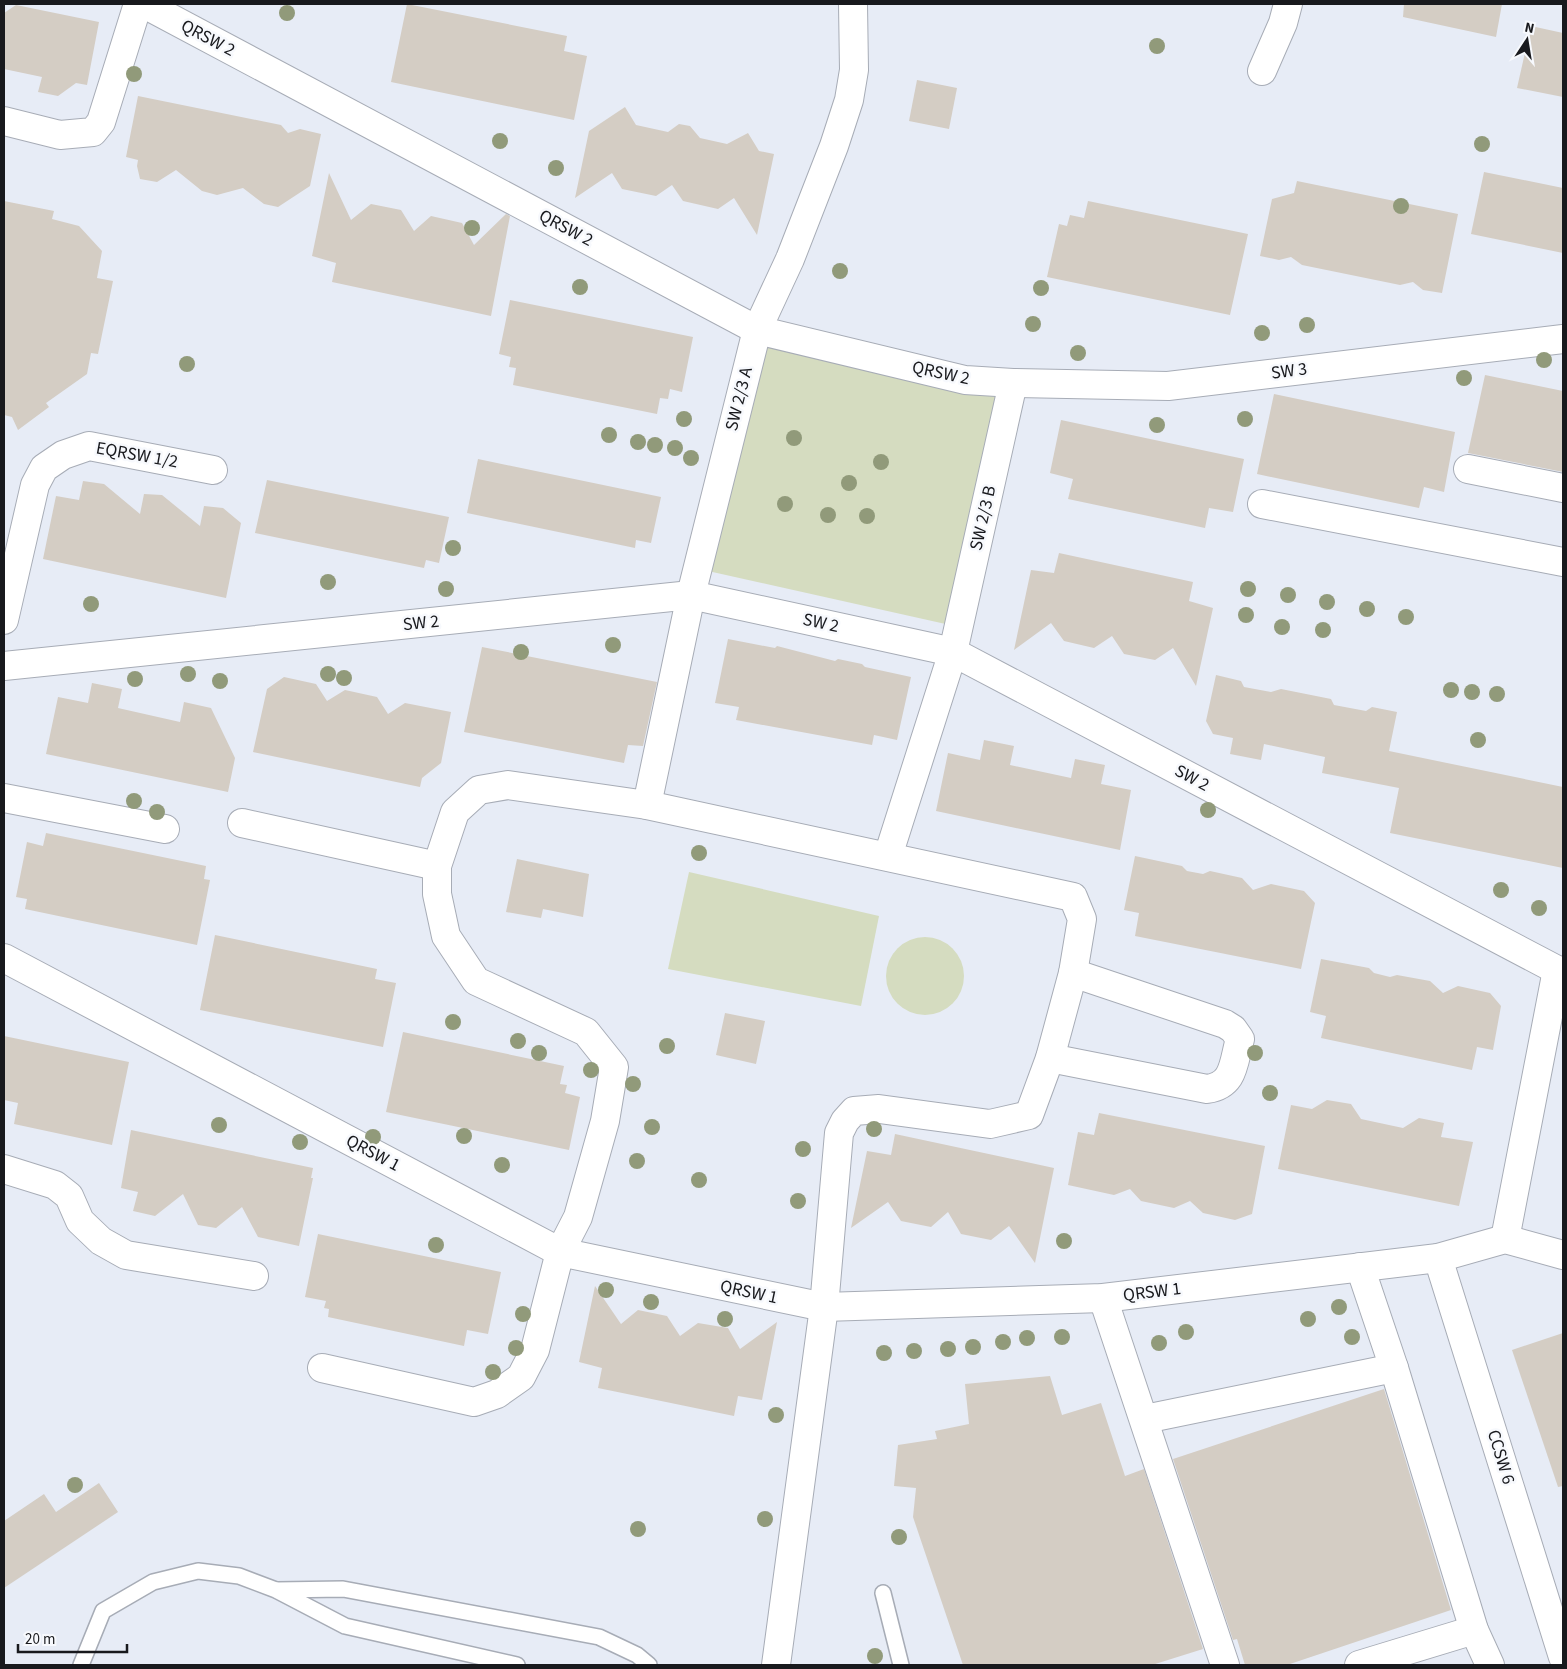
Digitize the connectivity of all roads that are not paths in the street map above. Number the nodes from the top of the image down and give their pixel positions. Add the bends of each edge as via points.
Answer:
1 (138, 4) edge
2 (144, 4) edge
3 (853, 4) edge
4 (1288, 4) edge
5 (1262, 71) dead end
6 (4, 121) edge
7 (757, 330) junction
8 (1563, 339) edge
9 (1013, 384) junction
10 (1468, 469) dead end
11 (213, 470) dead end
12 (1563, 488) edge
13 (1262, 504) dead end
14 (1563, 562) edge
15 (691, 594) junction
16 (4, 620) edge
17 (953, 652) junction
18 (4, 666) edge
19 (4, 798) edge
20 (647, 805) junction
21 (242, 823) dead end
22 (165, 829) dead end
23 (888, 856) junction
24 (437, 866) junction
25 (4, 958) edge
26 (1560, 971) edge
27 (1073, 973) junction
28 (1050, 1058) junction
29 (4, 1169) edge
30 (1504, 1239) junction
31 (560, 1252) junction
32 (1563, 1254) edge
33 (1438, 1258) junction
34 (1360, 1267) junction
35 (254, 1276) dead end
36 (1103, 1298) junction
37 (824, 1307) junction
38 (322, 1368) dead end
39 (1394, 1368) junction
40 (1145, 1419) junction
41 (276, 1590) junction
42 (883, 1593) dead end
43 (1556, 1611) edge
44 (1474, 1630) junction
45 (1563, 1657) edge
46 (81, 1665) edge
47 (517, 1665) edge
48 (649, 1665) edge
49 (776, 1665) edge
50 (901, 1665) edge
51 (1225, 1665) edge
52 (1359, 1665) edge
53 (1490, 1665) edge

1 - 6 street via 101,122 93,132 60,135
2 - 7 street, QRSW 2
3 - 7 street, SW 2/3 A via 854,70 849,100 790,259
4 - 5 street via 1284,23
7 - 9 street, QRSW 2 via 964,380
7 - 15 street, SW 2/3 A
8 - 9 street, SW 3 via 1168,386
9 - 17 street, SW 2/3 B
10 - 12 street
11 - 16 street, EQRSW 1/2 via 89,446 63,455 44,468 35,485
13 - 14 street
15 - 17 street, SW 2
15 - 18 street, SW 2
15 - 20 street, SW 2/3 A
17 - 23 street, SW 2/3 B
17 - 26 street, SW 2
19 - 22 street
20 - 23 street
20 - 24 street via 508,785 479,790 455,812
21 - 24 street
23 - 27 street via 1073,897 1082,920
24 - 31 street via 437,894 446,936 476,980 586,1032 614,1067 605,1121 580,1207
25 - 31 street, QRSW 1
26 - 30 street
27 - 28 street
27 - 28 street via 1225,1024 1240,1039 1229,1078 1221,1087 1207,1089
28 - 37 street via 1029,1115 990,1124 879,1109 854,1111 839,1133
29 - 35 street via 55,1185 69,1196 80,1221 101,1242 126,1255
30 - 32 street
30 - 33 street, QRSW 1
31 - 37 street, QRSW 1
31 - 38 street via 535,1350 521,1377 498,1394 474,1402
33 - 34 street, QRSW 1
33 - 43 street, CCSW 6
34 - 36 street, QRSW 1
34 - 39 street
36 - 37 street, QRSW 1
36 - 40 street
37 - 49 street
39 - 40 street
39 - 44 street
40 - 51 street
41 - 46 lane via 239,1576 198,1571 153,1582 103,1611
41 - 47 lane via 344,1626
41 - 48 lane via 343,1589 599,1637 637,1655
42 - 50 lane
43 - 45 street, CCSW 6
44 - 52 street
44 - 53 street

